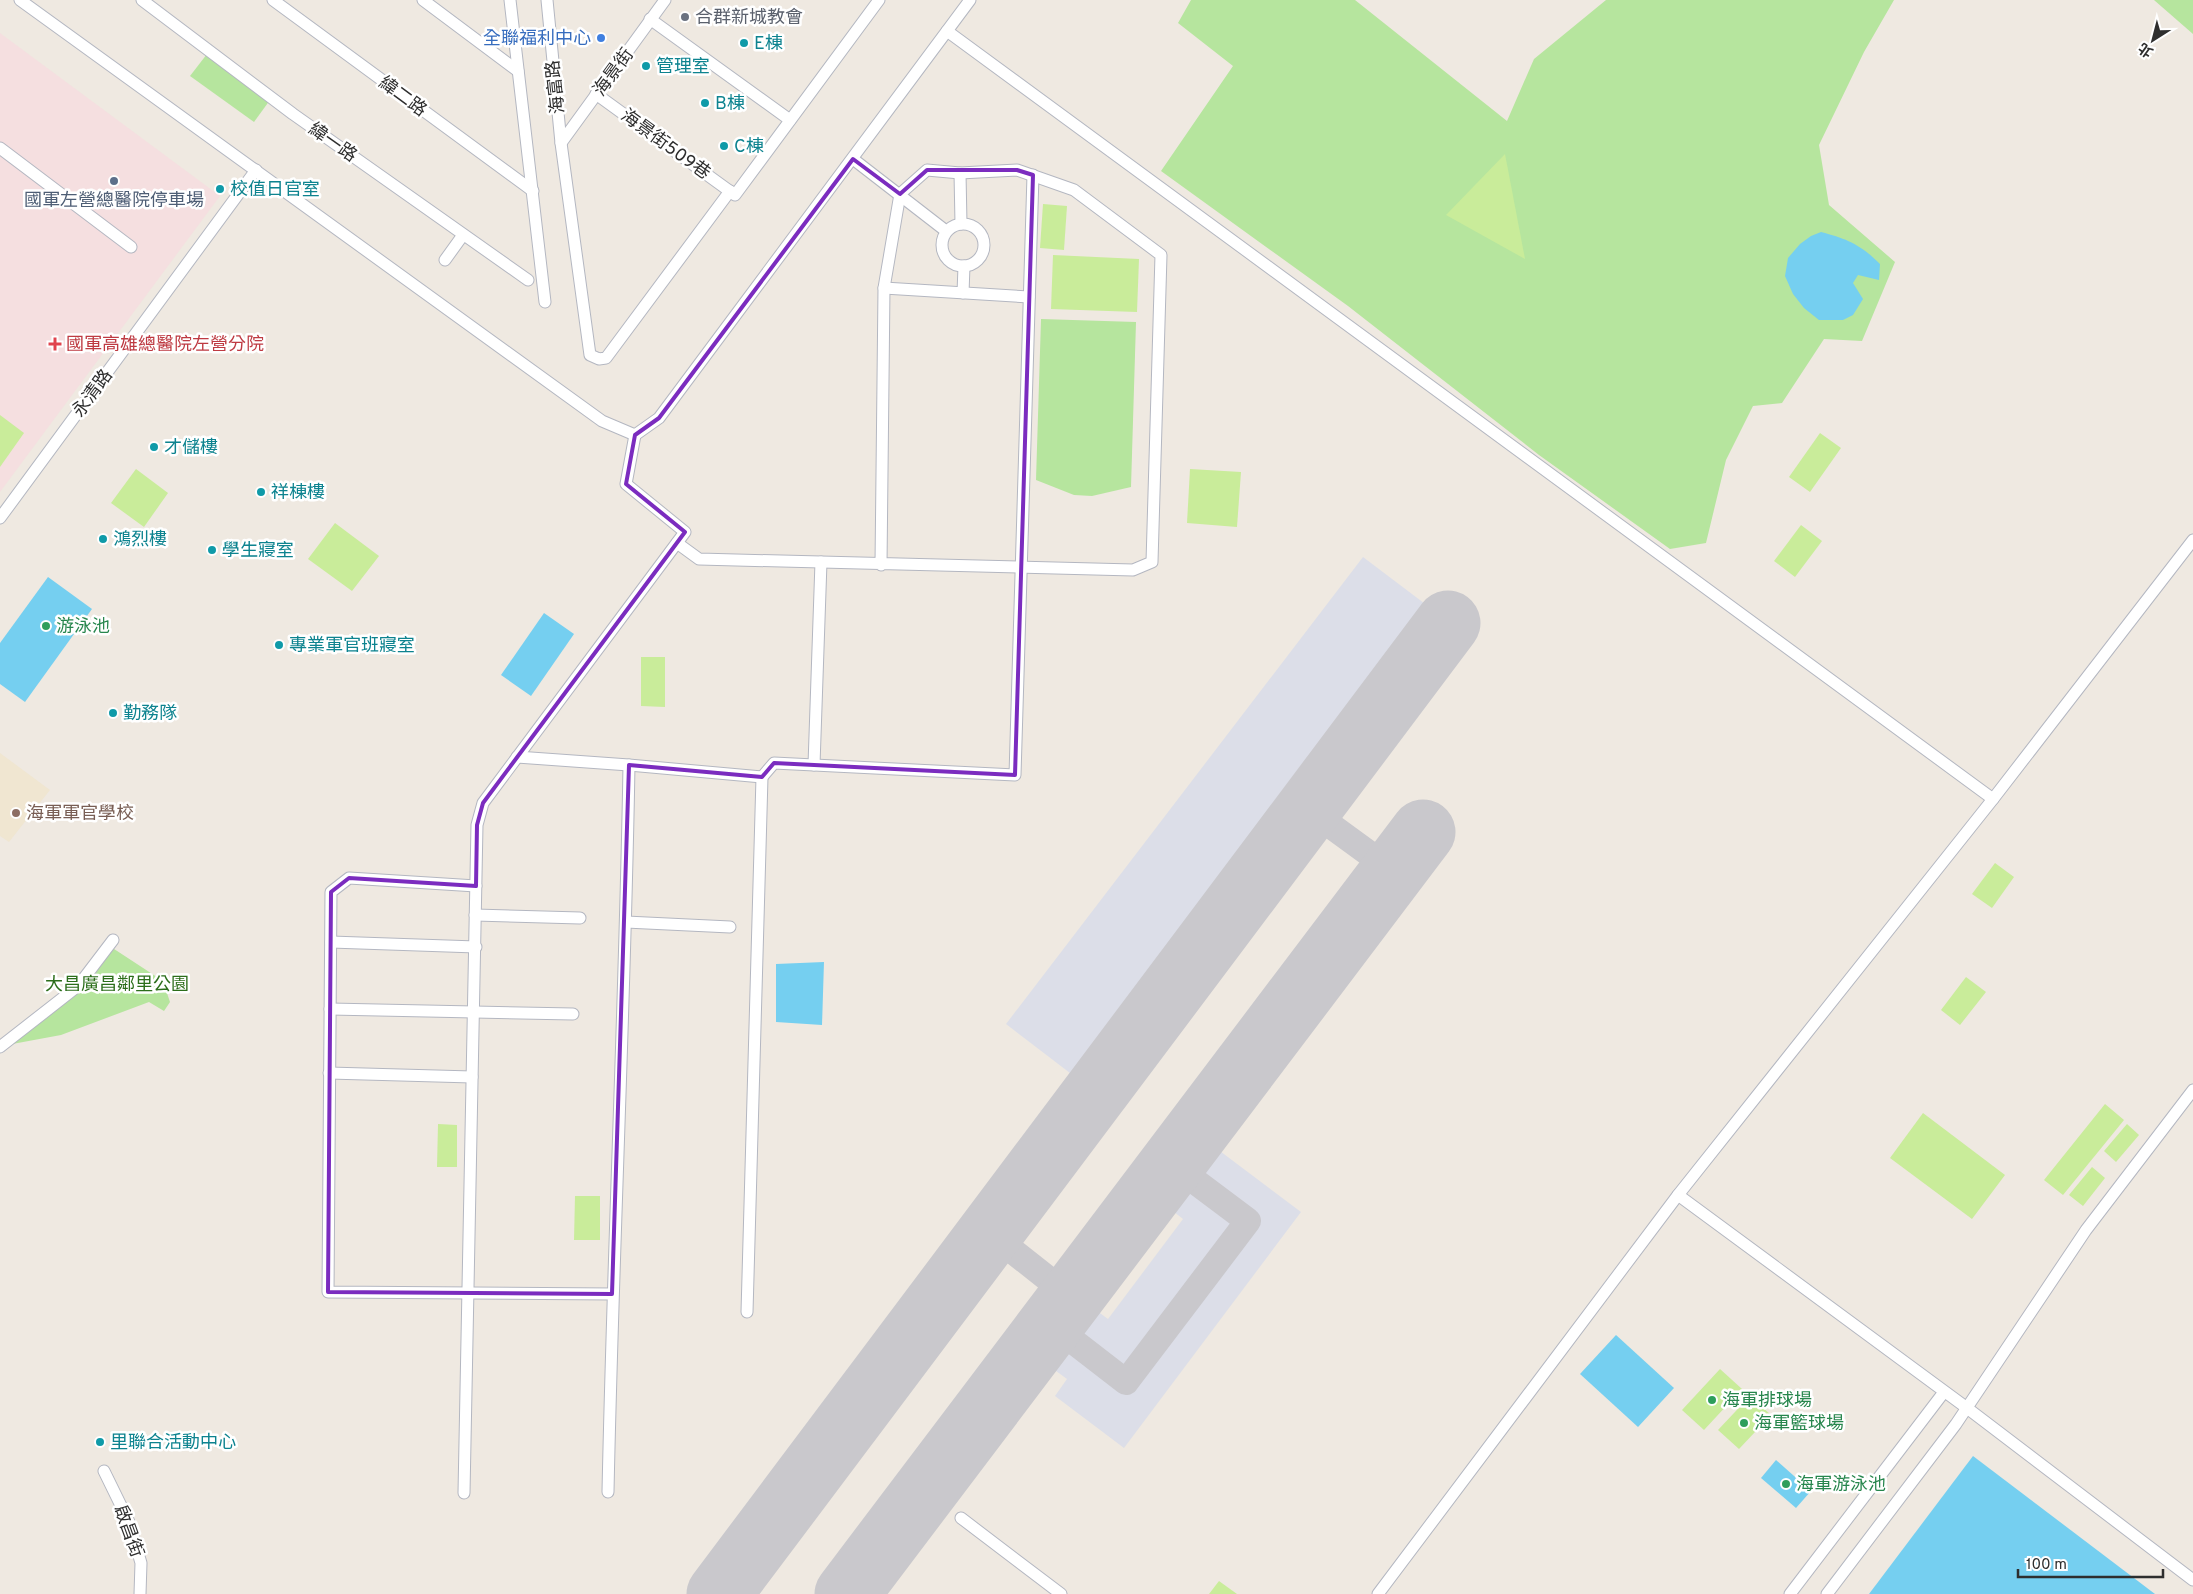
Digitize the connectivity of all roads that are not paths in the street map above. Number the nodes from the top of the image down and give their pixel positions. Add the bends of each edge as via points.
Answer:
1 (20, 0) edge
2 (142, 0) edge
3 (273, 0) edge
4 (423, 0) edge
5 (510, 0) edge
6 (547, 0) edge
7 (665, 0) edge
8 (879, 0) edge
9 (970, 0) edge
10 (650, 18) junction
11 (947, 31) junction
12 (518, 70) junction
13 (596, 94) junction
14 (790, 120) junction
15 (561, 143) junction
16 (0, 148) edge
17 (853, 159) junction
18 (256, 170) junction
19 (960, 173) junction
20 (1033, 175) junction
21 (533, 191) junction
22 (733, 193) junction
23 (900, 194) junction
24 (961, 224) junction
25 (946, 231) junction
26 (463, 236) junction
27 (131, 247) dead end
28 (445, 260) dead end
29 (964, 266) junction
30 (528, 280) dead end
31 (884, 288) junction
32 (963, 293) junction
33 (1029, 297) junction
34 (545, 302) dead end
35 (635, 436) junction
36 (0, 518) edge
37 (2193, 540) edge
38 (676, 543) junction
39 (822, 562) junction
40 (880, 565) junction
41 (1021, 566) junction
42 (517, 757) junction
43 (629, 765) junction
44 (814, 765) junction
45 (762, 777) junction
46 (1993, 799) junction
47 (476, 886) junction
48 (475, 915) junction
49 (580, 918) dead end
50 (626, 922) junction
51 (730, 927) dead end
52 (113, 940) dead end
53 (331, 942) junction
54 (476, 947) junction
55 (330, 1009) junction
56 (473, 1012) junction
57 (573, 1014) dead end
58 (0, 1047) edge
59 (330, 1073) junction
60 (472, 1078) junction
61 (2193, 1090) edge
62 (1678, 1195) junction
63 (468, 1293) junction
64 (612, 1294) junction
65 (747, 1312) dead end
66 (1944, 1392) junction
67 (1967, 1408) junction
68 (104, 1470) dead end
69 (608, 1492) dead end
70 (464, 1493) dead end
71 (961, 1518) dead end
72 (2193, 1580) edge
73 (140, 1594) edge
74 (1061, 1594) edge
75 (1378, 1594) edge
76 (1790, 1594) edge
77 (1827, 1594) edge

1 - 18 street
2 - 26 street, 緯一路
3 - 21 street, 緯二路
4 - 12 street
5 - 12 street
6 - 15 street, 海富路
7 - 10 street, 海景街
8 - 14 street
9 - 11 street
10 - 13 street, 海景街
10 - 14 street
11 - 17 street
11 - 46 street
12 - 21 street
13 - 15 street, 海景街
13 - 22 street, 海景街509巷
14 - 22 street
15 - 22 street, 海富路 via 590,355 599,359 606,358 613,350
16 - 27 street
17 - 23 street
17 - 35 street via 659,418
18 - 35 street via 602,421
18 - 36 street, 永清路
19 - 20 street via 1017,170
19 - 23 street via 928,170
19 - 24 street
20 - 33 street
20 - 41 street via 1074,190 1161,255 1152,562 1133,570
21 - 34 street
23 - 25 street
23 - 31 street
24 - 25 street
24 - 29 street via 979,231 984,244 981,256
25 - 29 street via 941,244 945,258 957,266
26 - 28 street
26 - 30 street, 緯一路
29 - 32 street
31 - 32 street
31 - 40 street
32 - 33 street
33 - 41 street
35 - 38 street via 626,484 685,532
37 - 46 street
38 - 39 street via 699,559
38 - 42 street
39 - 40 street
39 - 44 street
40 - 41 street
41 - 44 street via 1015,775
42 - 43 street
42 - 47 street via 483,803 477,825
43 - 45 street
43 - 50 street
44 - 45 street via 774,763
45 - 65 street
46 - 62 street
47 - 48 street
47 - 53 street via 349,878 331,892
48 - 49 street
48 - 54 street
50 - 51 street
50 - 64 street
52 - 58 street via 78,986
53 - 54 street
53 - 55 street
54 - 56 street
55 - 56 street
55 - 59 street
56 - 57 street
56 - 60 street
59 - 60 street
59 - 63 street via 328,1292
60 - 63 street
61 - 67 street via 2086,1230
62 - 66 street
62 - 75 street
63 - 64 street
63 - 70 street
64 - 69 street
66 - 67 street
66 - 76 street
67 - 72 street
67 - 77 street
68 - 73 street, 啟昌街 via 129,1522 141,1563
71 - 74 street

